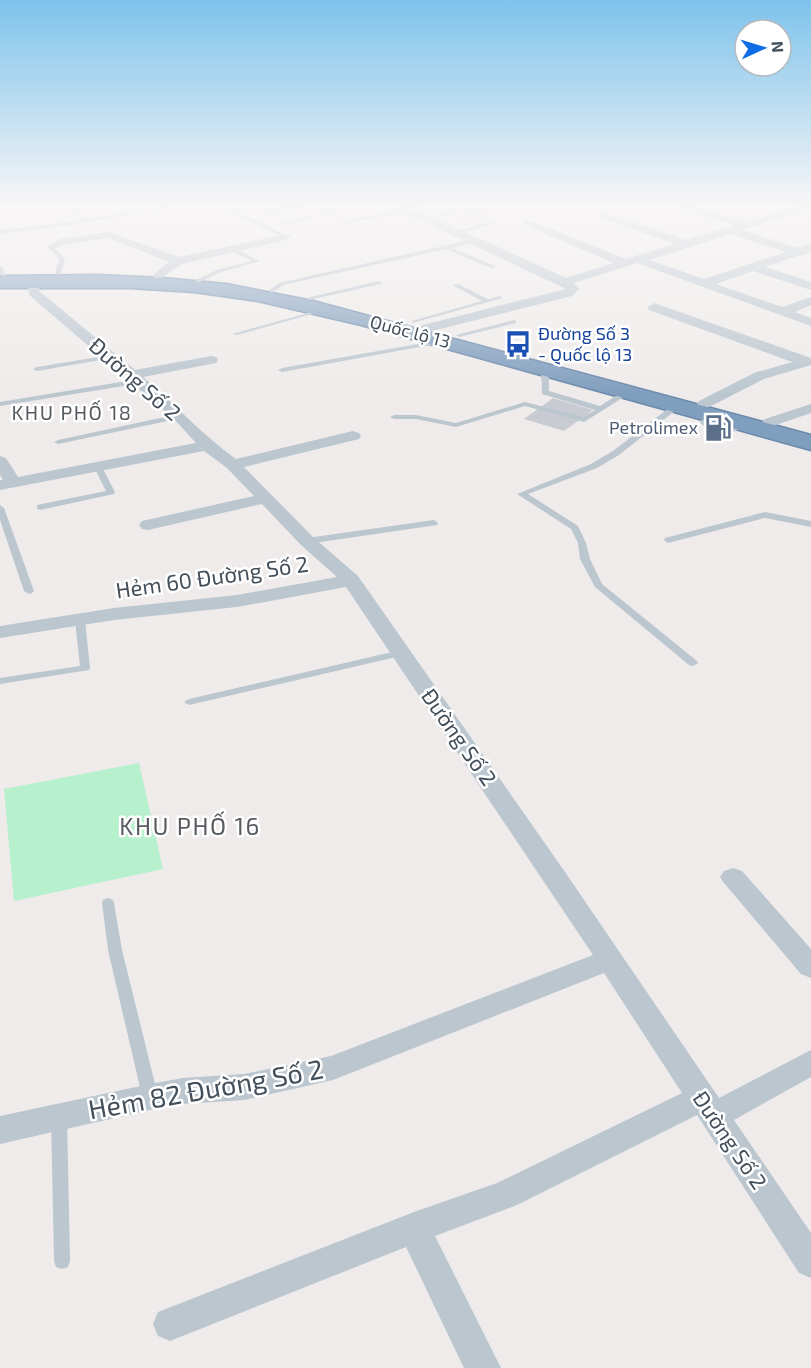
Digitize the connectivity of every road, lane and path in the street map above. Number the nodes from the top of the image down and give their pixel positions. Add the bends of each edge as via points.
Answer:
1 (59, 268) edge
2 (169, 268) edge
3 (231, 268) edge
4 (356, 268) edge
5 (536, 268) edge
6 (609, 268) edge
7 (652, 268) edge
8 (751, 268) edge
9 (756, 268) edge
10 (58, 273) junction
11 (1, 275) edge
12 (158, 276) junction
13 (34, 280) junction
14 (198, 281) junction
15 (565, 282) junction
16 (379, 283) dead end
17 (704, 284) junction
18 (456, 285) dead end
19 (811, 286) edge
20 (272, 291) junction
21 (500, 298) dead end
22 (486, 301) junction
23 (811, 302) edge
24 (316, 304) junction
25 (654, 307) dead end
26 (782, 312) junction
27 (514, 322) dead end
28 (811, 322) edge
29 (432, 331) junction
30 (235, 334) dead end
31 (726, 334) junction
32 (708, 340) dead end
33 (110, 357) junction
34 (212, 360) dead end
35 (808, 361) edge
36 (37, 369) dead end
37 (544, 369) junction
38 (282, 370) dead end
39 (136, 378) junction
40 (545, 392) junction
41 (628, 392) junction
42 (0, 404) edge
43 (525, 404) junction
44 (677, 406) junction
45 (811, 408) edge
46 (602, 409) junction
47 (706, 415) junction
48 (179, 416) junction
49 (394, 417) dead end
50 (770, 422) junction
51 (811, 432) edge
52 (353, 436) dead end
53 (58, 442) dead end
54 (811, 443) edge
55 (207, 446) junction
56 (0, 460) edge
57 (233, 465) junction
58 (98, 467) junction
59 (6, 484) edge
60 (267, 498) junction
61 (40, 507) dead end
62 (0, 508) edge
63 (434, 523) dead end
64 (811, 524) edge
65 (148, 525) dead end
66 (668, 540) dead end
67 (307, 541) junction
68 (351, 580) junction
69 (29, 591) dead end
70 (80, 620) junction
71 (0, 632) edge
72 (401, 653) junction
73 (693, 663) dead end
74 (0, 681) edge
75 (189, 702) dead end
76 (733, 877) dead end
77 (108, 903) dead end
78 (610, 959) junction
79 (811, 967) edge
80 (811, 1062) edge
81 (150, 1097) junction
82 (708, 1107) junction
83 (59, 1116) junction
84 (0, 1130) edge
85 (414, 1228) junction
86 (62, 1261) dead end
87 (811, 1262) edge
88 (170, 1324) dead end
89 (483, 1368) edge

1 - 10 lane
2 - 12 street
3 - 14 lane
4 - 20 lane via 281,284
5 - 15 street
6 - 15 street
7 - 17 street
8 - 17 street
9 - 19 street
10 - 11 highway, Quốc lộ 13
10 - 12 highway, Quốc lộ 13
11 - 13 highway, Quốc lộ 13
12 - 14 highway, Quốc lộ 13
13 - 24 highway, Quốc lộ 13 via 188,286
13 - 33 street, Đường Số 2 via 33,292
14 - 20 highway, Quốc lộ 13
15 - 29 street via 572,286 572,291
16 - 24 lane
17 - 26 street
18 - 22 lane
20 - 24 highway, Quốc lộ 13
21 - 22 lane
22 - 29 lane
23 - 26 street
24 - 29 highway, Quốc lộ 13
24 - 30 lane
25 - 31 street
26 - 28 street
27 - 29 lane
29 - 37 highway, Quốc lộ 13
29 - 38 lane
29 - 47 highway, Quốc lộ 13
31 - 32 street
31 - 35 street
33 - 36 lane
33 - 39 street, Đường Số 2
34 - 39 street
35 - 47 street via 759,376
37 - 40 lane
37 - 41 highway, Quốc lộ 13
39 - 42 lane
39 - 48 street, Đường Số 2
40 - 43 lane
40 - 46 lane
41 - 44 highway, Quốc lộ 13
41 - 46 lane
43 - 46 lane via 584,420
43 - 49 lane via 456,425
44 - 47 highway, Quốc lộ 13
44 - 73 lane via 594,466 521,494 575,528 598,585
45 - 50 street
47 - 50 highway, Quốc lộ 13
47 - 54 highway, Quốc lộ 13 via 736,428
48 - 53 lane
48 - 55 street, Đường Số 2
50 - 51 highway, Quốc lộ 13
52 - 57 street
55 - 57 street, Đường Số 2
55 - 58 street
56 - 59 street
57 - 60 street, Đường Số 2
58 - 59 street
58 - 61 lane via 111,492
60 - 65 street
60 - 67 street, Đường Số 2
62 - 69 lane
63 - 67 lane
64 - 66 lane via 765,515
67 - 68 street, Đường Số 2
68 - 70 street, Hẻm 60 Đường Số 2 via 237,602
68 - 72 street, Đường Số 2
70 - 71 street, Hẻm 60 Đường Số 2
70 - 74 lane via 85,668
72 - 75 lane
72 - 78 street, Đường Số 2
76 - 79 street
77 - 81 lane via 115,950
78 - 81 street, Hẻm 82 Đường Số 2 via 333,1068 244,1087 183,1090
78 - 82 street, Đường Số 2
80 - 82 street
81 - 83 street, Hẻm 82 Đường Số 2
82 - 85 street via 506,1195
82 - 87 street, Đường Số 2
83 - 84 street, Hẻm 82 Đường Số 2
83 - 86 lane
85 - 88 street
85 - 89 street

